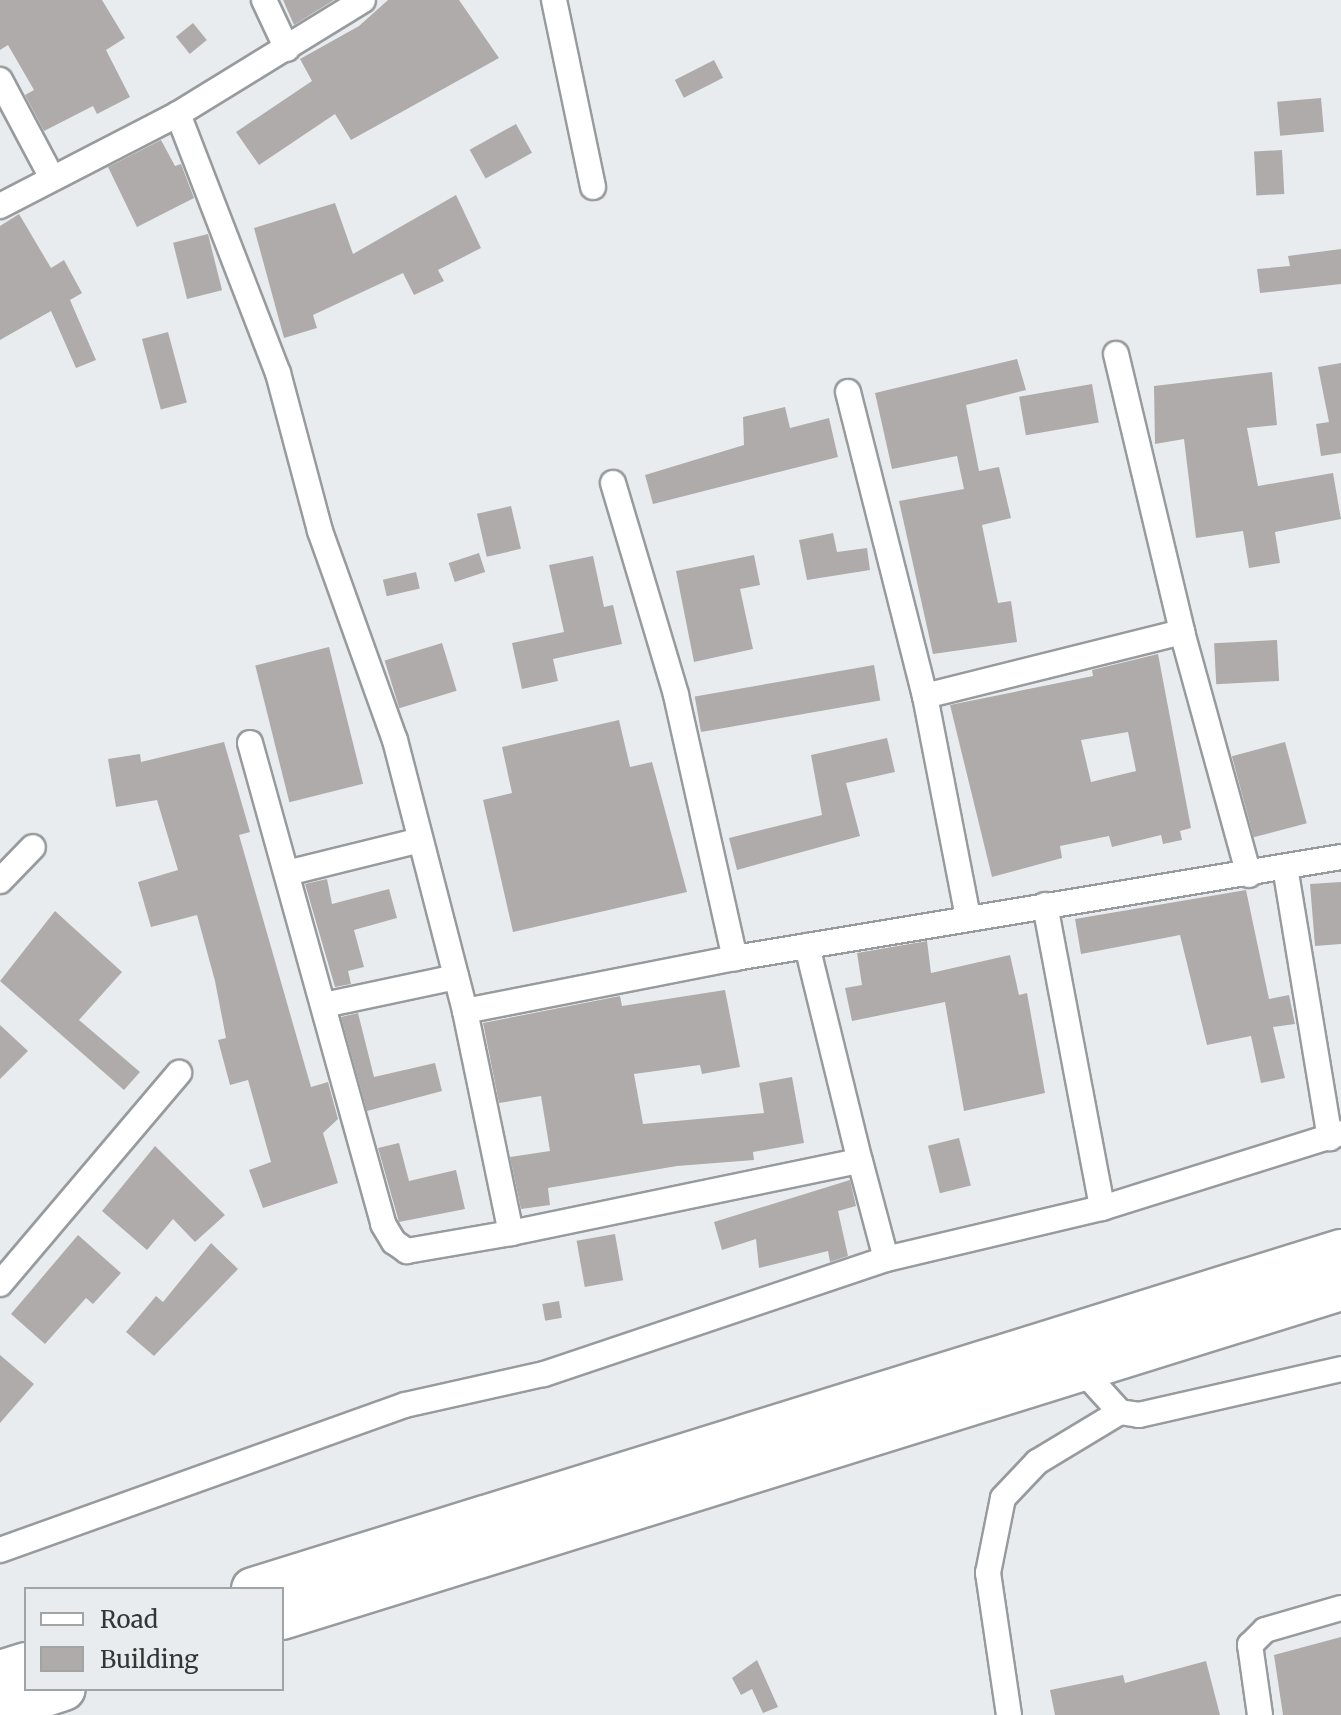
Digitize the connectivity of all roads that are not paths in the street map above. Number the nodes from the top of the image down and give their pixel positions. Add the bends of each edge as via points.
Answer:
1 (264, 0) edge
2 (363, 0) edge
3 (554, 0) edge
4 (287, 49) junction
5 (0, 80) edge
6 (178, 114) junction
7 (51, 176) junction
8 (593, 187) dead end
9 (0, 206) edge
10 (1116, 354) dead end
11 (848, 392) dead end
12 (613, 483) dead end
13 (1182, 632) junction
14 (925, 696) junction
15 (250, 743) dead end
16 (420, 840) junction
17 (33, 847) dead end
18 (1341, 857) edge
19 (1285, 867) junction
20 (287, 873) junction
21 (1249, 875) junction
22 (0, 881) edge
23 (1045, 905) junction
24 (968, 917) junction
25 (807, 946) junction
26 (735, 958) junction
27 (456, 977) junction
28 (324, 1005) junction
29 (465, 1011) junction
30 (179, 1073) dead end
31 (1335, 1135) edge
32 (860, 1161) junction
33 (1102, 1208) junction
34 (511, 1233) junction
35 (1341, 1251) edge
36 (886, 1259) junction
37 (0, 1284) edge
38 (1341, 1289) edge
39 (1341, 1369) edge
40 (1082, 1370) junction
41 (1120, 1412) junction
42 (0, 1550) edge
43 (259, 1587) edge
44 (1341, 1608) edge
45 (284, 1617) edge
46 (24, 1665) edge
47 (0, 1672) edge
48 (58, 1691) edge
49 (0, 1710) edge
50 (1009, 1715) edge
51 (1260, 1715) edge

1 - 4 street
2 - 4 street
3 - 8 street
4 - 6 street
5 - 7 street
6 - 7 street
6 - 16 street via 278,373 320,531 395,740
7 - 9 street
10 - 13 street
11 - 14 street
12 - 26 street via 676,695
13 - 14 street
13 - 21 street
14 - 24 street
15 - 20 street
16 - 20 street
16 - 27 street
17 - 22 street
18 - 19 street
19 - 21 street
19 - 31 street
20 - 28 street
21 - 23 street
23 - 24 street
23 - 33 street
24 - 25 street
25 - 26 street
25 - 32 street
26 - 29 street
27 - 28 street
27 - 29 street
28 - 34 street via 383,1224 394,1242 407,1251
29 - 34 street
30 - 37 street
31 - 33 street
32 - 34 street
32 - 36 street
33 - 36 street
35 - 43 highway
36 - 42 street via 544,1374 405,1405
38 - 40 highway
39 - 41 street via 1139,1415
40 - 41 street
40 - 45 highway
41 - 50 street via 1037,1462 1003,1498 988,1573
44 - 51 street via 1265,1630 1250,1645
46 - 47 highway
48 - 49 highway

